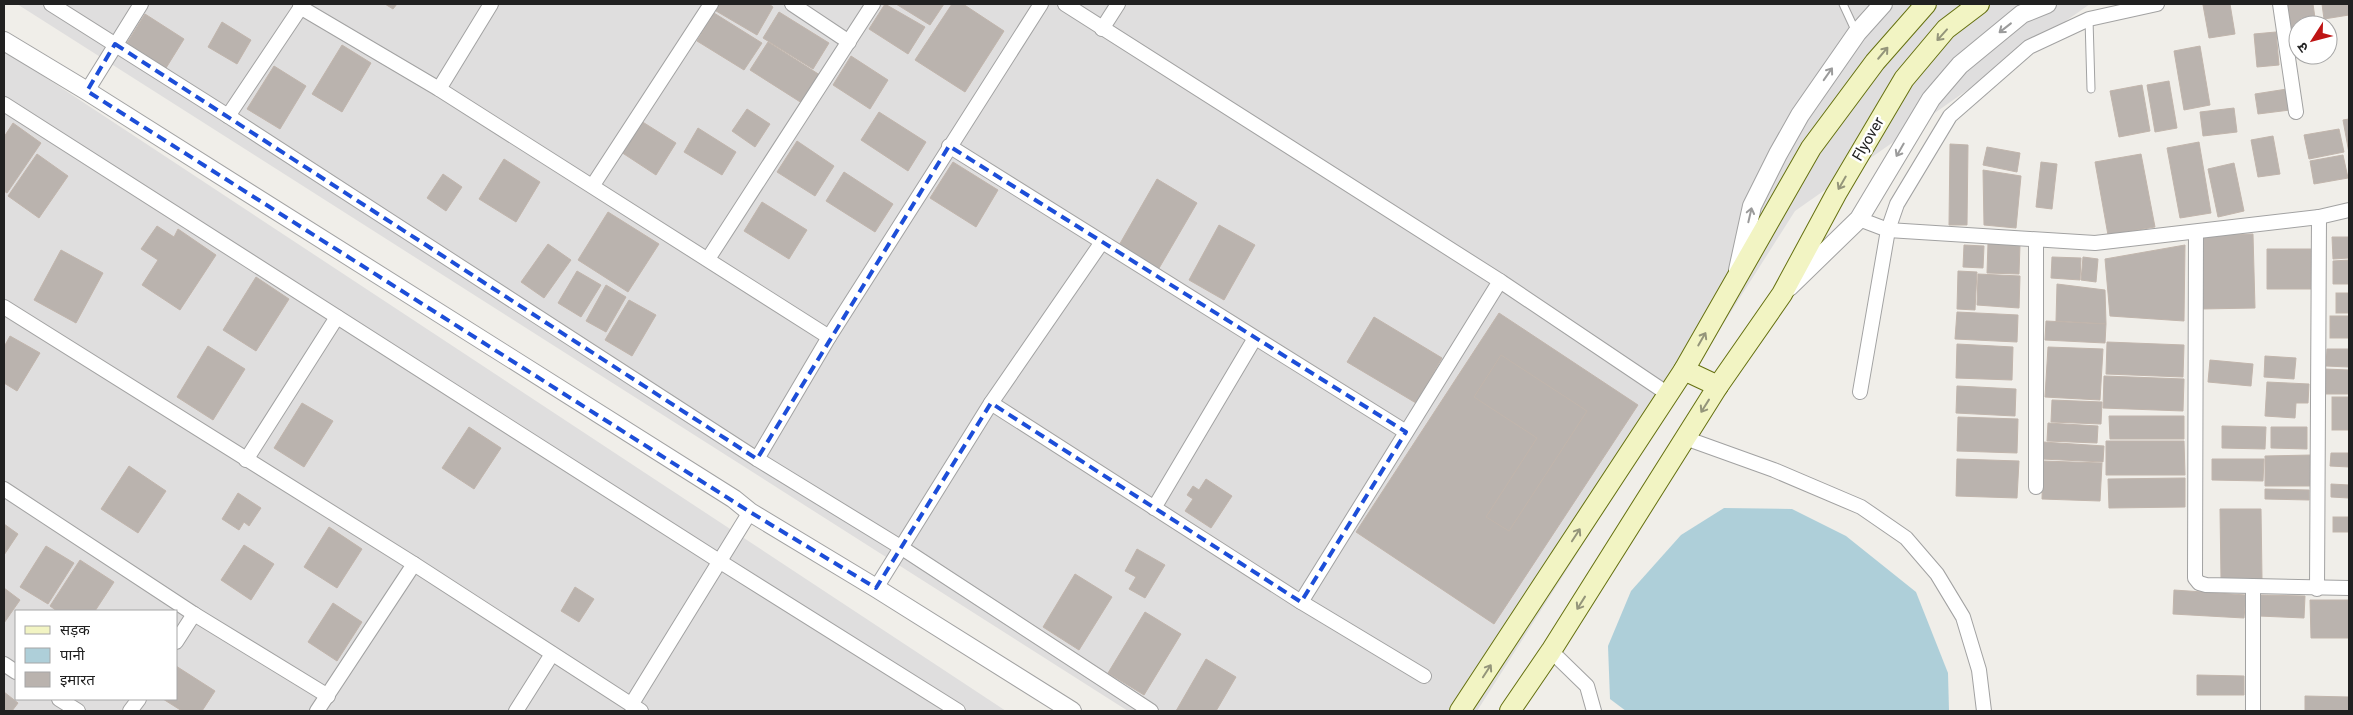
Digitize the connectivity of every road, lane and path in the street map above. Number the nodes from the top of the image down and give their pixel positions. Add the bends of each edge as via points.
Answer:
1 (51, 4) edge
2 (141, 4) edge
3 (491, 4) edge
4 (711, 4) edge
5 (792, 4) edge
6 (873, 4) edge
7 (1041, 4) edge
8 (1065, 4) edge
9 (1118, 4) edge
10 (1843, 4) edge
11 (1883, 4) edge
12 (1926, 4) edge
13 (1979, 4) edge
14 (2047, 4) edge
15 (2157, 4) edge
16 (2280, 4) edge
17 (301, 6) edge
18 (2088, 19) junction
19 (1102, 29) junction
20 (1857, 33) junction
21 (4, 41) edge
22 (850, 42) junction
23 (115, 44) junction
24 (439, 89) junction
25 (2092, 89) dead end
26 (87, 91) junction
27 (4, 104) edge
28 (2296, 112) dead end
29 (228, 116) junction
30 (950, 146) junction
31 (593, 185) junction
32 (2349, 210) edge
33 (2319, 217) junction
34 (1859, 219) junction
35 (1888, 230) junction
36 (2196, 232) junction
37 (2036, 241) junction
38 (1102, 242) junction
39 (708, 259) junction
40 (1735, 280) junction
41 (1500, 282) junction
42 (1782, 294) junction
43 (4, 307) edge
44 (337, 317) junction
45 (829, 337) junction
46 (1255, 338) junction
47 (1684, 370) junction
48 (1718, 386) junction
49 (1860, 392) dead end
50 (1668, 394) junction
51 (991, 403) junction
52 (1406, 432) junction
53 (1686, 438) junction
54 (757, 459) junction
55 (246, 460) junction
56 (2036, 487) dead end
57 (4, 489) edge
58 (1154, 508) junction
59 (750, 512) junction
60 (902, 548) junction
61 (719, 561) junction
62 (414, 564) junction
63 (2253, 587) junction
64 (876, 588) junction
65 (2349, 588) edge
66 (2317, 589) junction
67 (1300, 602) junction
68 (194, 614) junction
69 (178, 639) edge
70 (1551, 651) junction
71 (552, 654) junction
72 (4, 664) edge
73 (15, 671) edge
74 (1424, 676) dead end
75 (328, 696) junction
76 (61, 700) edge
77 (137, 700) edge
78 (636, 708) edge
79 (78, 711) edge
80 (130, 711) edge
81 (317, 711) edge
82 (516, 711) edge
83 (958, 711) edge
84 (1072, 711) edge
85 (1150, 711) edge
86 (1460, 711) edge
87 (1510, 711) edge
88 (1594, 711) edge
89 (1984, 711) edge
90 (2253, 711) edge

1 - 23 street
2 - 23 street
3 - 24 street
4 - 31 street
5 - 22 street
6 - 22 street
7 - 30 street
8 - 19 street
9 - 19 street
10 - 20 lane
11 - 20 street
40 -> 12 main road via 1811,148 1875,62
13 -> 42 main road, Flyover via 1946,29 1904,79 1816,229
14 -> 34 street via 2022,14 1960,65 1931,99
15 - 18 street
16 - 28 street
17 - 24 street
17 - 29 street
18 - 25 lane
18 - 35 street via 2029,47 1950,116 1897,204
19 - 41 street
40 -> 20 street via 1752,206 1800,115
21 - 26 street
22 - 39 street
23 - 26 street
23 - 29 street
24 - 31 street
26 - 59 street
27 - 44 street
29 - 54 street
30 - 38 street
30 - 45 street
31 - 39 street
32 - 33 street
33 - 36 street
33 - 66 street
34 - 35 street
34 - 42 street
35 - 37 street
35 - 49 street
36 - 37 street via 2095,243
36 - 63 street via 2194,571 2199,583 2206,585
37 - 56 street
38 - 46 street
38 - 51 street
39 - 45 street
47 -> 40 main road
41 - 50 street
41 - 52 street
42 - 48 main road, Flyover
43 - 55 street
44 - 55 street
44 - 61 street
45 - 54 street
46 - 52 street
46 - 58 street
47 - 48 main road
47 - 50 main road
48 -> 53 main road, Flyover
86 -> 50 main road
51 - 58 street
51 - 60 street
52 - 67 street
53 -> 70 main road, Flyover
53 - 89 street via 1774,470 1861,507 1906,538 1937,574 1963,617 1979,670
54 - 60 street
55 - 62 street
57 - 68 street
58 - 67 street
59 - 61 street
59 - 64 street
60 - 64 street
60 - 85 street
61 - 78 street
61 - 83 street
62 - 71 street
62 - 75 street
63 - 66 street
63 - 90 street
64 - 84 street
65 - 66 street
67 - 74 street
68 - 69 street
68 - 75 street
70 - 87 main road, Flyover
70 - 88 street via 1587,686
71 - 78 street
71 - 82 street
72 - 73 street
75 - 81 street
76 - 79 street
77 - 80 street

